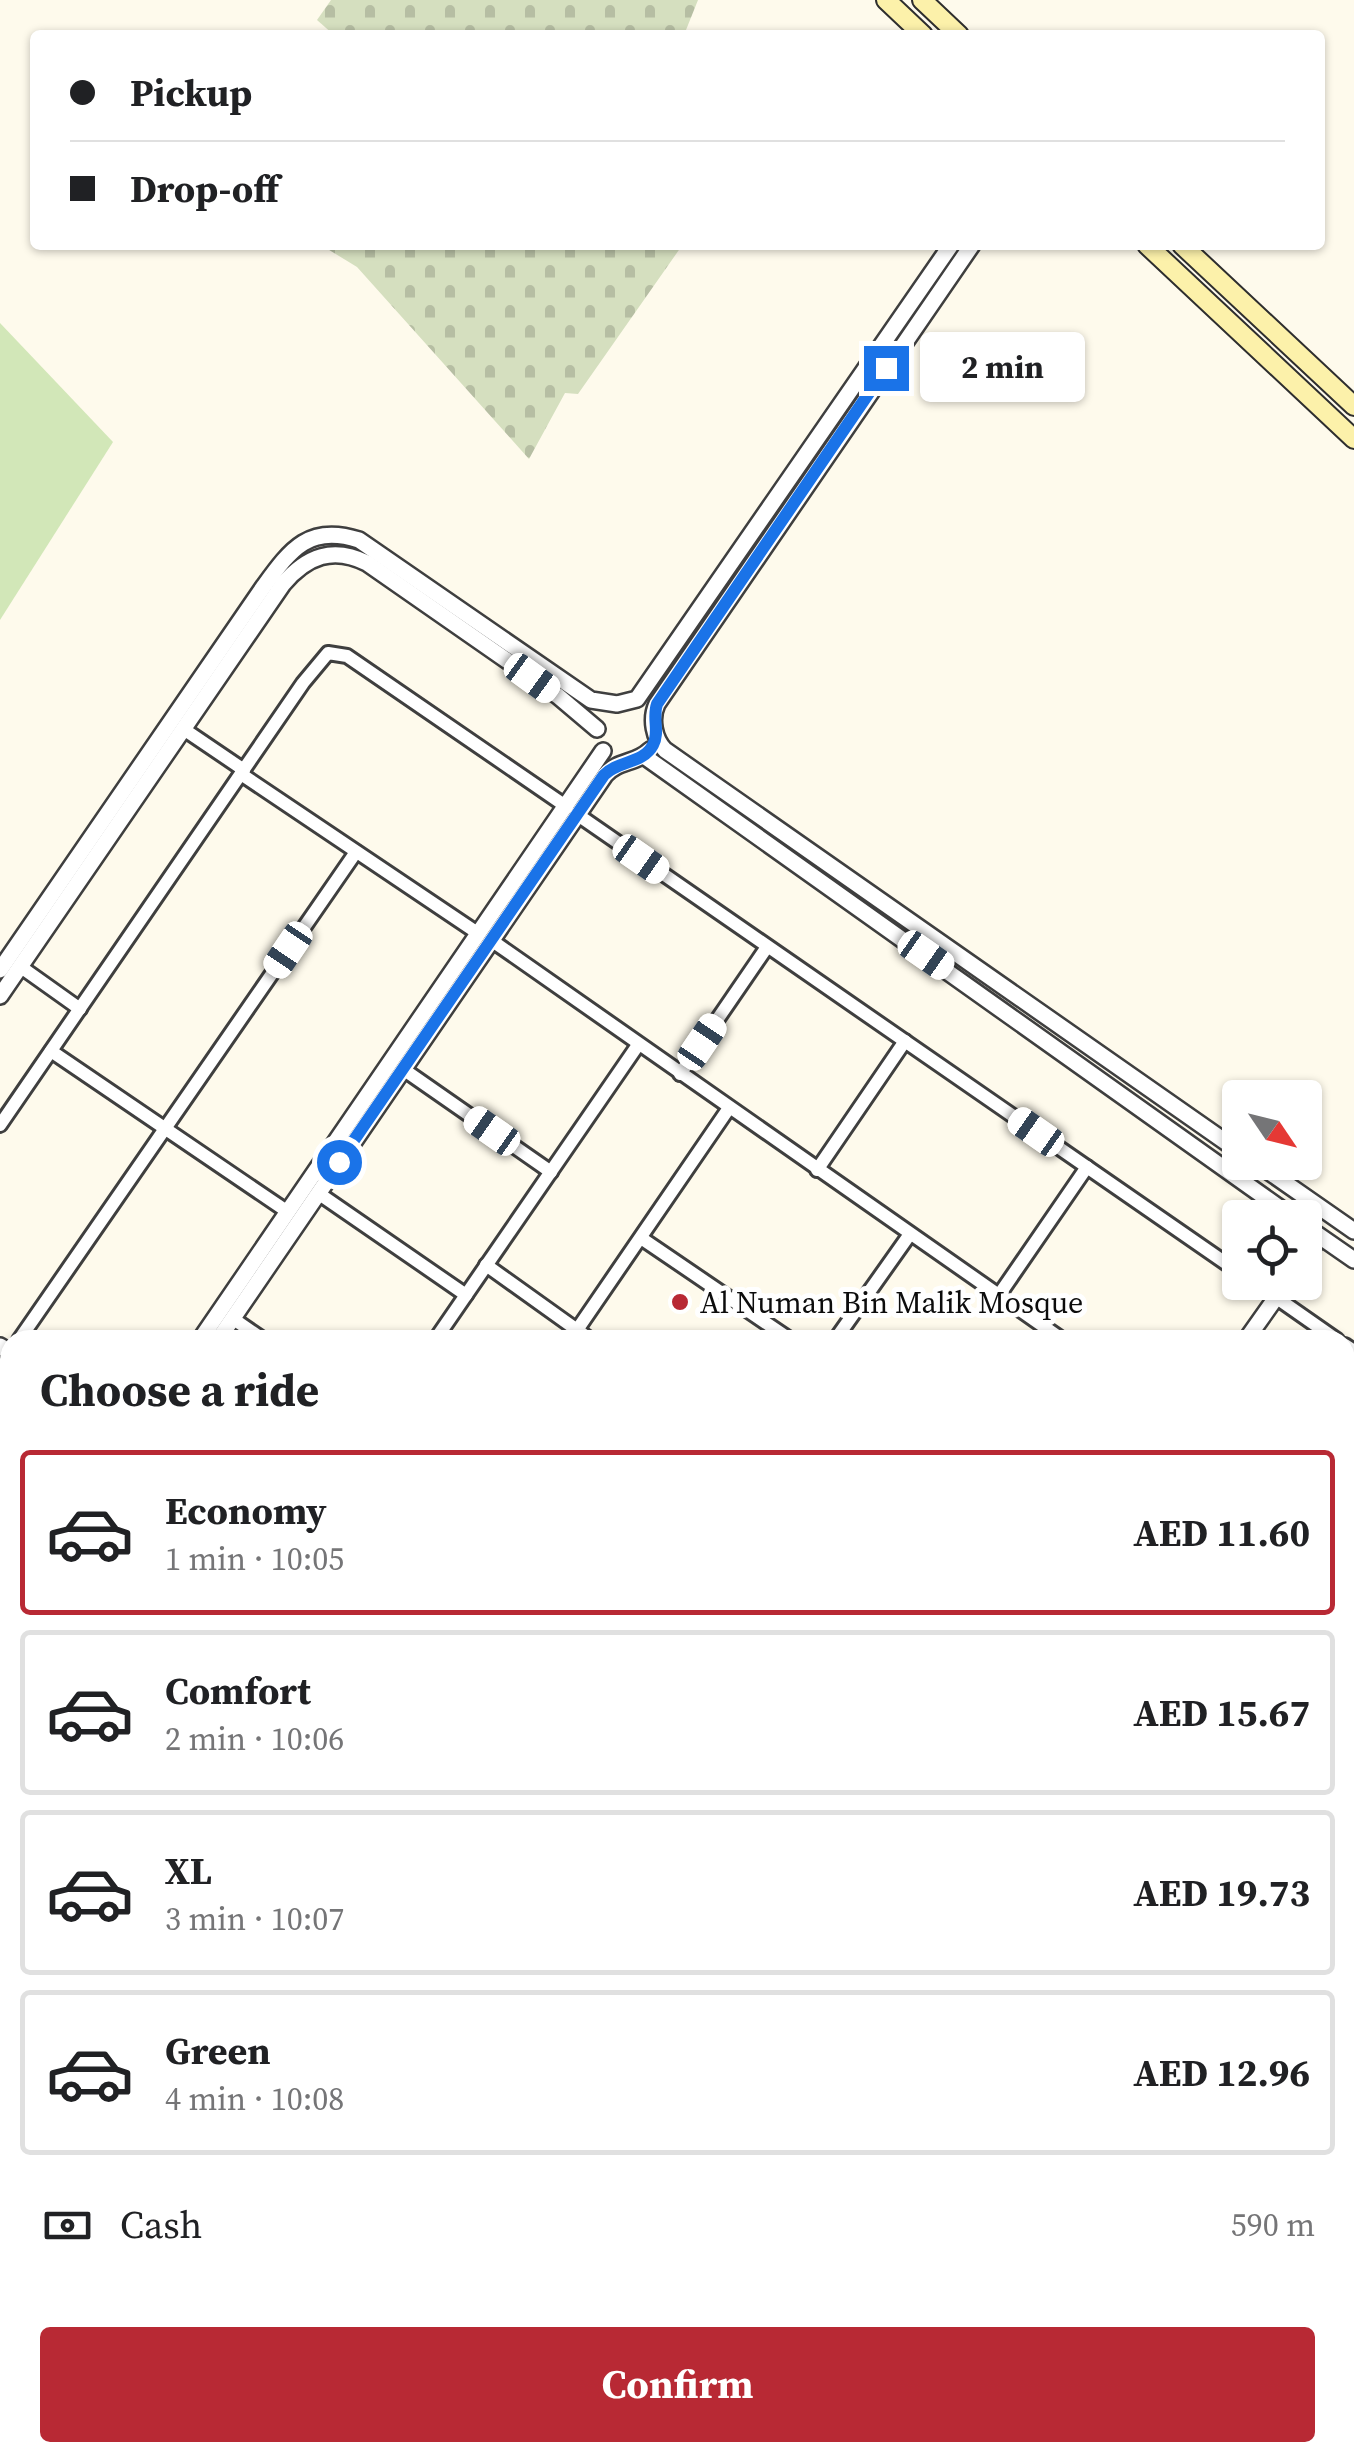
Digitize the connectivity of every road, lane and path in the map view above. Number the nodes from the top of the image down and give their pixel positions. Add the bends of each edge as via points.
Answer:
1 (886, 0) edge
2 (922, 0) edge
3 (918, 30) edge
4 (954, 30) edge
5 (949, 250) edge
6 (969, 250) edge
7 (1152, 250) edge
8 (1187, 250) edge
9 (1354, 406) edge
10 (1354, 439) edge
11 (623, 703) junction
12 (653, 720) junction
13 (597, 729) junction
14 (184, 730) junction
15 (656, 737) junction
16 (603, 751) junction
17 (644, 756) junction
18 (622, 762) junction
19 (243, 772) junction
20 (572, 811) junction
21 (356, 852) junction
22 (486, 937) junction
23 (767, 946) junction
24 (21, 967) junction
25 (0, 970) edge
26 (0, 996) edge
27 (80, 1009) junction
28 (904, 1041) junction
29 (638, 1045) junction
30 (51, 1050) junction
31 (403, 1069) junction
32 (680, 1074) junction
33 (1106, 1084) junction
34 (1168, 1100) junction
35 (729, 1108) junction
36 (0, 1125) edge
37 (166, 1128) junction
38 (1222, 1142) edge
39 (1222, 1146) edge
40 (1196, 1148) junction
41 (1087, 1167) junction
42 (818, 1170) junction
43 (551, 1172) junction
44 (1280, 1180) edge
45 (318, 1193) junction
46 (1269, 1200) edge
47 (288, 1212) junction
48 (1354, 1231) edge
49 (910, 1234) junction
50 (641, 1238) junction
51 (1322, 1238) edge
52 (1354, 1260) edge
53 (1222, 1261) edge
54 (486, 1265) junction
55 (466, 1295) junction
56 (999, 1296) junction
57 (1275, 1300) edge
58 (1279, 1300) edge
59 (232, 1318) junction
60 (26, 1330) edge
61 (207, 1330) edge
62 (224, 1330) edge
63 (249, 1330) edge
64 (441, 1330) edge
65 (577, 1330) joint
66 (776, 1330) edge
67 (842, 1330) edge
68 (1044, 1330) edge
69 (1253, 1330) edge
70 (1323, 1330) edge

1 - 3 main road
2 - 4 main road
5 - 11 street via 664,664 640,697
6 - 12 street via 657,704
7 - 10 main road
8 - 9 main road
11 - 12 street via 642,707
11 - 13 street via 605,710
11 - 25 street via 590,700 359,540 310,538 264,586
12 - 15 street
13 - 14 street via 367,563 338,553 294,571
13 - 16 street
14 - 19 street
14 - 24 street
15 - 17 street
15 - 34 street via 665,750
16 - 18 street
16 - 20 street
17 - 18 street
17 - 33 street
18 - 20 street
19 - 20 street via 319,662 338,652
19 - 21 street
19 - 27 street
20 - 22 street
20 - 23 street
21 - 22 street
21 - 37 street
22 - 29 street
22 - 31 street
22 - 47 street
23 - 28 street
23 - 32 street
24 - 26 street
24 - 27 street
27 - 30 street
28 - 41 street
28 - 42 street
29 - 32 street
29 - 43 street
30 - 36 street
30 - 37 street
31 - 43 street
31 - 45 street
32 - 35 street
33 - 34 street via 1158,1115 1168,1113
33 - 40 street
34 - 38 street
35 - 42 street
35 - 50 street
37 - 47 street
37 - 60 street
39 - 40 street via 1205,1137 1197,1138
40 - 46 street
41 - 53 street
41 - 56 street
42 - 49 street
43 - 54 street
44 - 48 street
45 - 55 street
45 - 59 street
47 - 61 street
49 - 56 street
49 - 67 street
50 - 65 street
50 - 66 street
51 - 52 street
54 - 55 street
54 - 65 street
55 - 64 street
56 - 68 street
57 - 69 street
58 - 70 street
59 - 62 street
59 - 63 street

